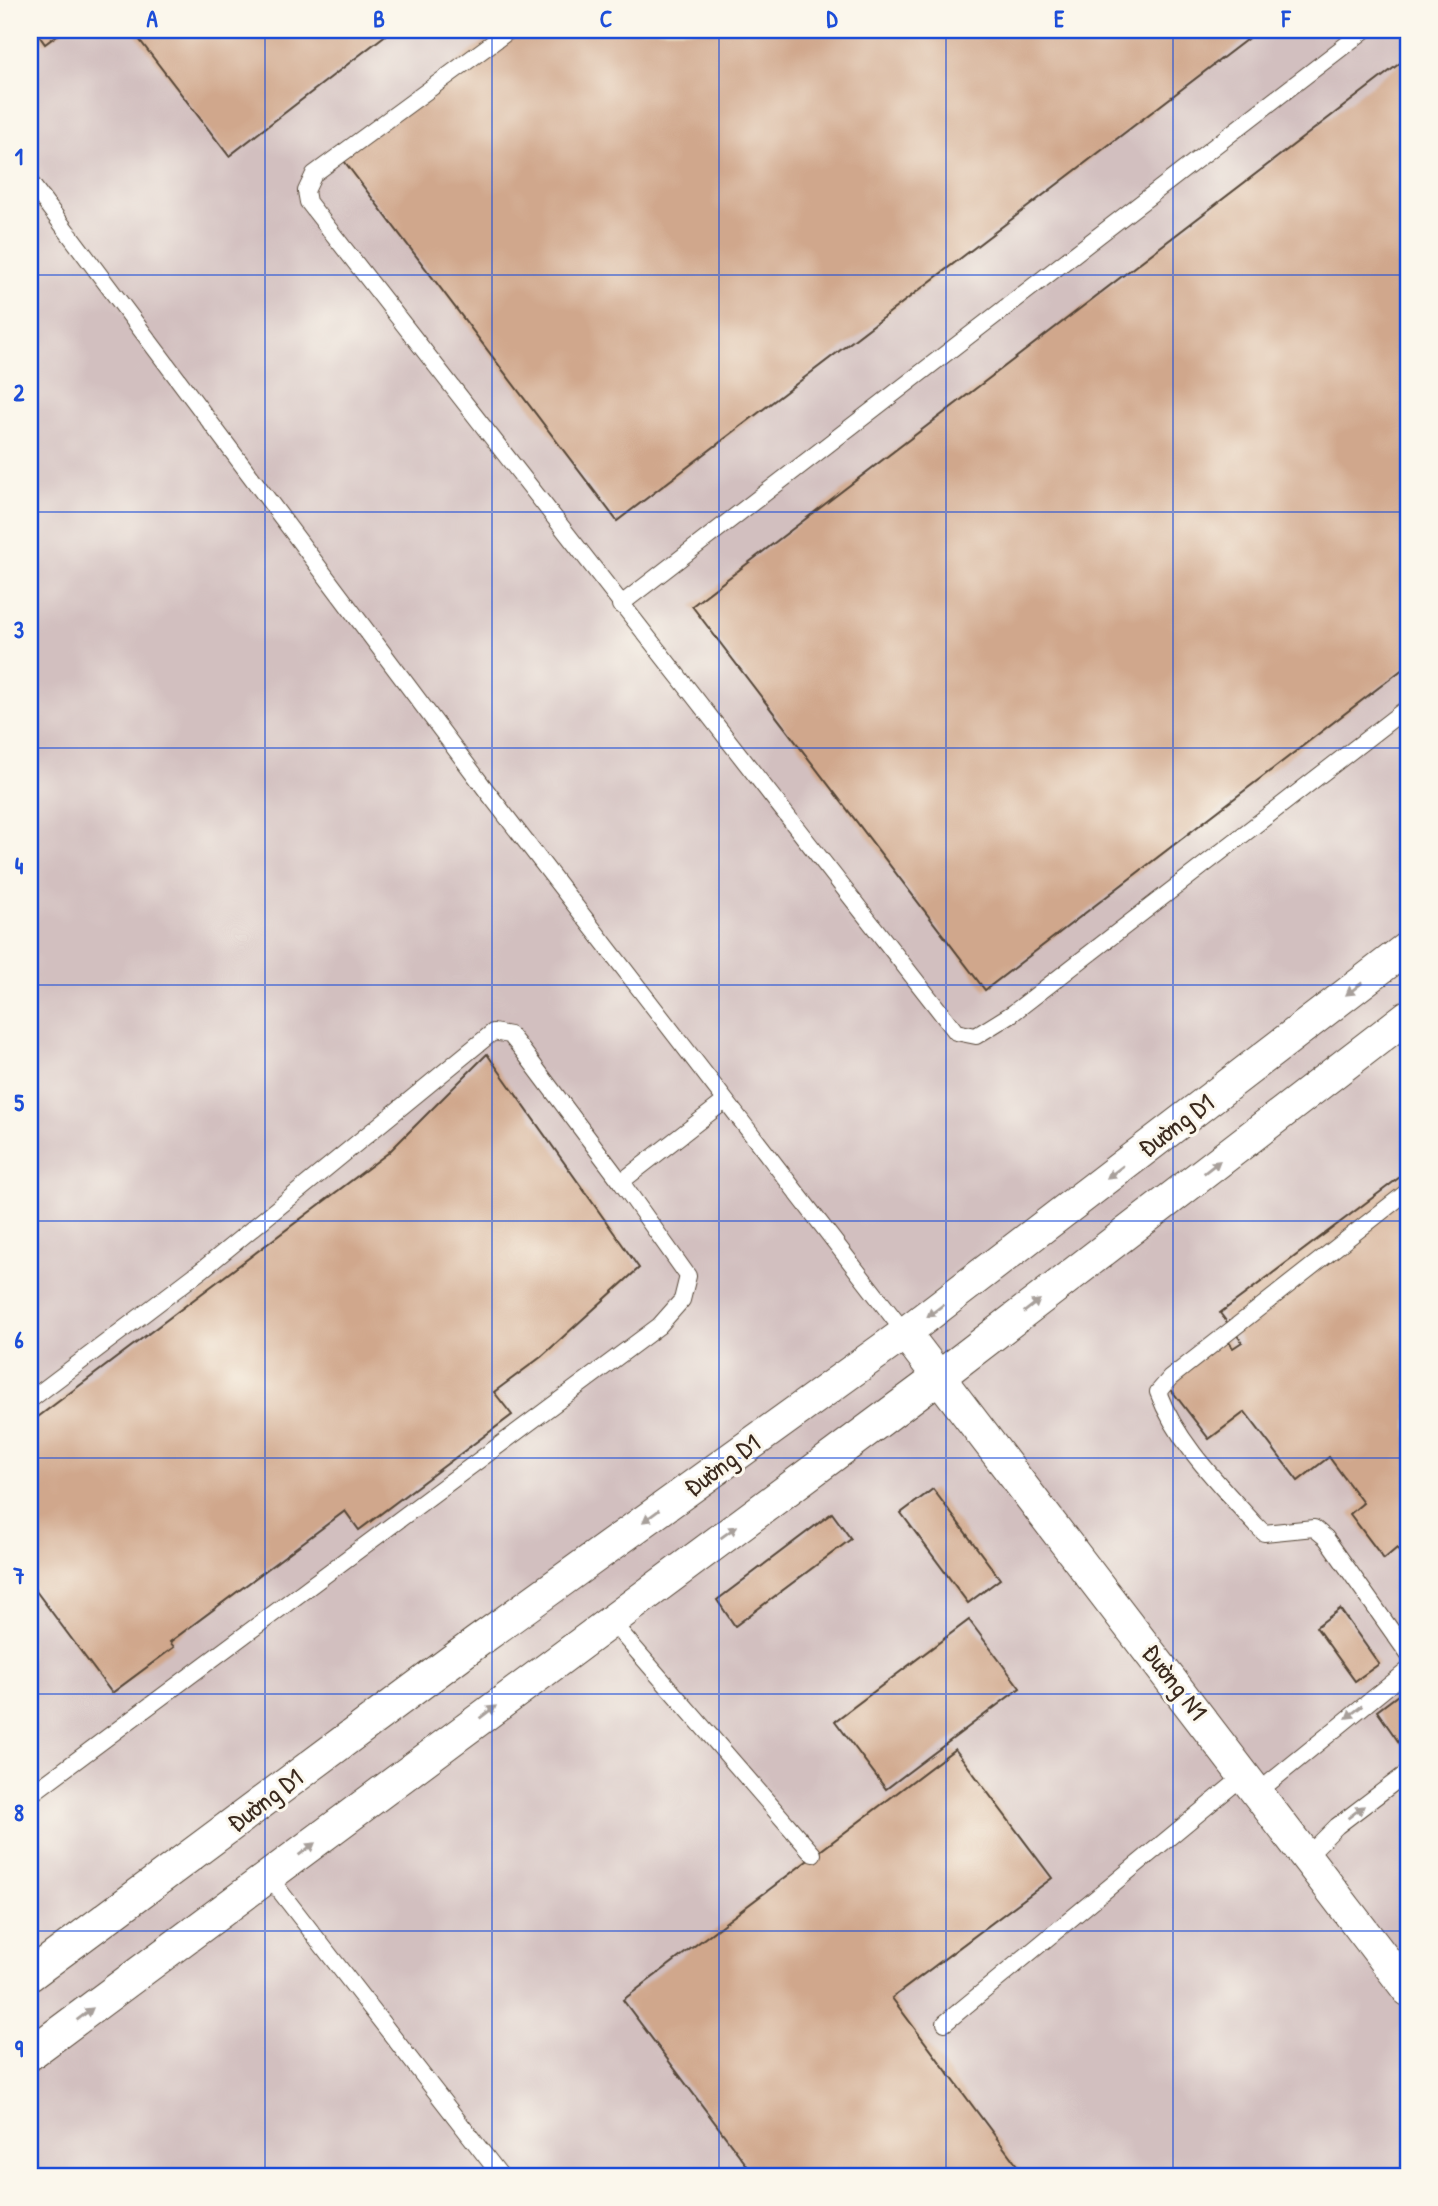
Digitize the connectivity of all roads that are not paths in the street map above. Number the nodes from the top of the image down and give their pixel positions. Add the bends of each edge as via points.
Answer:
1 (510, 30) edge
2 (1366, 30) edge
3 (30, 182) edge
4 (620, 605) junction
5 (1408, 707) edge
6 (1408, 947) edge
7 (1408, 1016) edge
8 (725, 1101) junction
9 (621, 1182) junction
10 (1408, 1191) edge
11 (905, 1333) junction
12 (939, 1377) junction
13 (30, 1400) edge
14 (610, 1620) junction
15 (1408, 1654) edge
16 (1408, 1670) edge
17 (1408, 1772) edge
18 (1252, 1783) junction
19 (30, 1795) edge
20 (813, 1854) dead end
21 (1307, 1856) junction
22 (269, 1877) junction
23 (30, 1975) edge
24 (1408, 1990) edge
25 (945, 2024) dead end
26 (30, 2054) edge
27 (501, 2176) edge

1 - 4 lane via 314,174 306,191 308,202
2 - 4 lane
3 - 8 lane
4 - 5 lane via 956,1032 976,1036 1013,1013
6 -> 11 street, Đường D1
12 -> 7 street
8 - 9 lane
8 - 11 lane
9 - 13 lane via 510,1035 493,1032 203,1269
9 - 19 lane via 688,1276 682,1300 659,1326
10 - 15 lane via 1158,1392 1165,1411 1201,1462 1256,1525 1264,1533 1314,1528 1326,1538
11 - 12 street, Đường N1
11 -> 23 street, Đường D1 via 477,1642
14 -> 12 street
12 - 18 street, Đường N1
14 - 20 lane
22 -> 14 street
16 -> 18 lane
21 -> 17 lane via 1337,1826
18 - 21 street, Đường N1
18 - 25 lane
21 - 24 street, Đường N1
26 -> 22 street
22 - 27 lane

